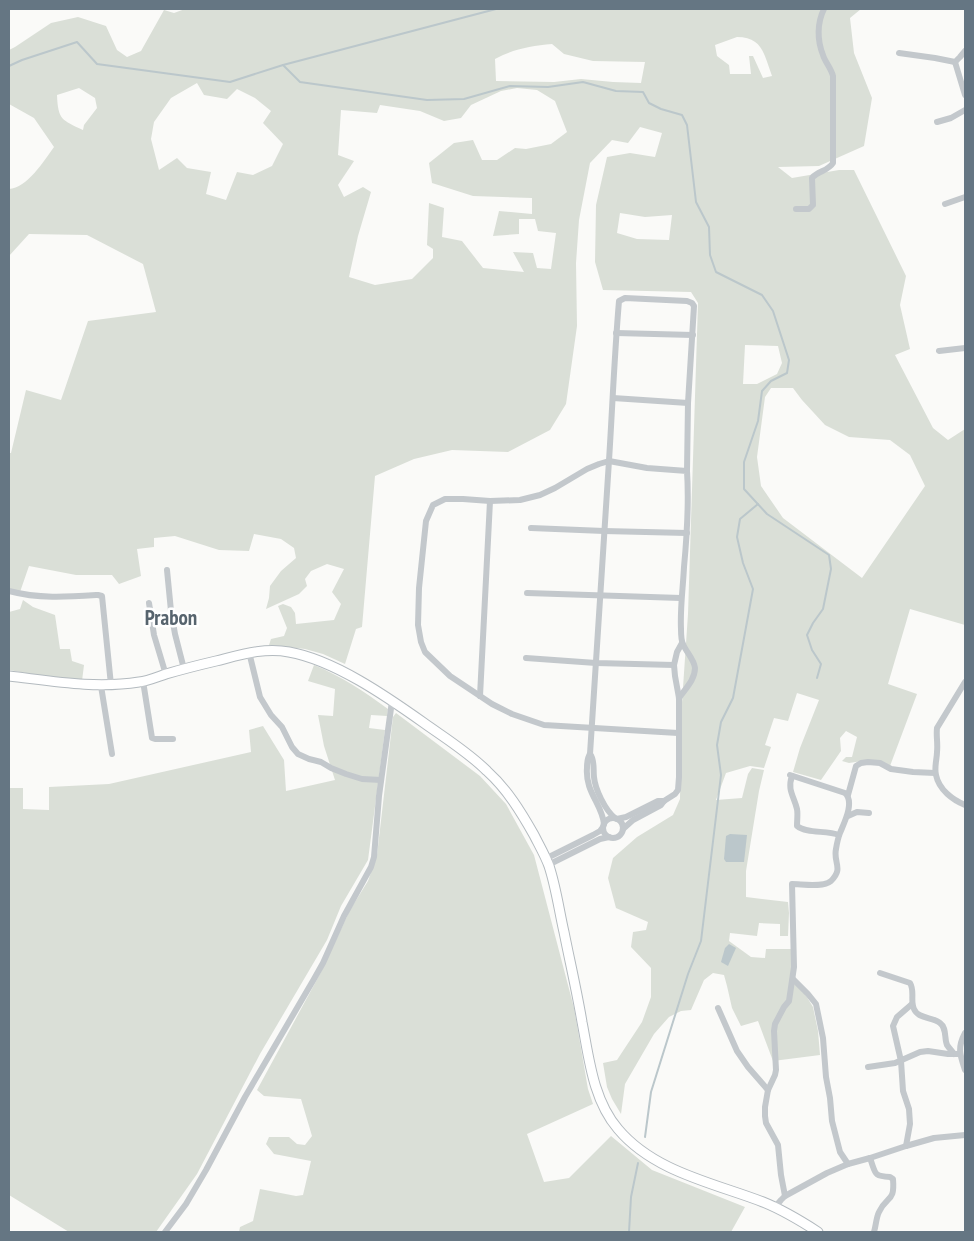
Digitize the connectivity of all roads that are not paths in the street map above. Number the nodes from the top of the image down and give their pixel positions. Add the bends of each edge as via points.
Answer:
1 (824, 9) edge
2 (965, 51) edge
3 (899, 53) dead end
4 (955, 62) junction
5 (965, 95) edge
6 (965, 110) edge
7 (937, 122) dead end
8 (965, 197) edge
9 (945, 204) dead end
10 (796, 209) dead end
11 (616, 333) junction
12 (693, 336) junction
13 (965, 348) edge
14 (939, 351) dead end
15 (613, 398) junction
16 (688, 403) junction
17 (609, 461) junction
18 (686, 470) junction
19 (490, 502) junction
20 (531, 528) dead end
21 (604, 531) junction
22 (687, 533) junction
23 (167, 570) dead end
24 (9, 591) edge
25 (527, 592) dead end
26 (600, 595) junction
27 (682, 598) junction
28 (149, 603) dead end
29 (682, 643) junction
30 (249, 652) junction
31 (526, 658) dead end
32 (596, 663) junction
33 (674, 665) junction
34 (184, 669) junction
35 (166, 675) junction
36 (9, 676) edge
37 (143, 681) junction
38 (965, 682) edge
39 (106, 685) junction
40 (480, 696) junction
41 (679, 698) junction
42 (392, 701) junction
43 (592, 727) junction
44 (678, 733) junction
45 (172, 738) dead end
46 (112, 754) dead end
47 (936, 773) junction
48 (381, 780) junction
49 (595, 795) junction
50 (848, 796) junction
51 (664, 801) junction
52 (965, 806) edge
53 (869, 813) dead end
54 (848, 816) junction
55 (616, 819) junction
56 (604, 825) junction
57 (622, 829) junction
58 (839, 835) junction
59 (609, 837) junction
60 (547, 862) junction
61 (880, 973) dead end
62 (793, 979) junction
63 (912, 1004) junction
64 (718, 1008) dead end
65 (965, 1033) edge
66 (957, 1054) junction
67 (901, 1061) junction
68 (868, 1067) dead end
69 (965, 1070) edge
70 (768, 1090) junction
71 (965, 1136) edge
72 (906, 1146) junction
73 (870, 1158) junction
74 (848, 1164) junction
75 (785, 1196) junction
76 (775, 1208) junction
77 (165, 1232) edge
78 (818, 1232) edge
79 (874, 1232) edge

1 - 10 street via 818,34 833,76 833,163 812,178 813,205 809,209
2 - 4 street
3 - 4 street
4 - 5 street
6 - 7 street
8 - 9 street
11 - 12 street
11 - 12 street via 619,301 627,297 692,303
11 - 15 street
12 - 16 street
13 - 14 street
15 - 16 street
15 - 17 street
16 - 18 street
17 - 18 street via 647,468
17 - 19 street via 586,469 540,495
17 - 21 street
18 - 22 street
19 - 40 street
19 - 40 street via 445,499 433,505 426,520 419,588 418,625 425,652 450,676
20 - 21 street
21 - 22 street
21 - 26 street
22 - 27 street
23 - 34 street via 171,611
24 - 39 street via 49,598 102,596
25 - 26 street
26 - 27 street
26 - 32 street
27 - 29 street
28 - 35 street
29 - 33 street
29 - 41 street via 695,668
30 - 34 street
30 - 42 street via 277,650 306,656 353,677
30 - 48 street via 260,697 298,754 346,774
31 - 32 street
32 - 33 street
32 - 43 street
33 - 41 street
34 - 35 street
35 - 37 street
36 - 39 street
37 - 39 street
37 - 45 street via 152,738
38 - 47 street via 937,728
39 - 46 street
40 - 43 street via 512,714 544,725
41 - 44 street
42 - 48 street
42 - 60 street via 488,771 514,801
43 - 44 street
43 - 49 street via 590,754
44 - 51 street via 678,790
47 - 50 street via 891,769 880,763 861,763 856,766
47 - 52 street via 939,784 951,798
48 - 77 street via 371,866 314,979 186,1204
49 - 55 street
49 - 56 street
50 - 54 street
50 - 58 street via 791,776 797,826 802,830
51 - 55 street
51 - 57 street
53 - 54 street via 857,812
54 - 58 street
55 - 56 street via 608,820
55 - 57 street via 622,824
56 - 59 street via 604,833
56 - 60 street via 600,831
57 - 59 street via 620,835
58 - 62 street via 835,852 838,869 829,883 792,884
59 - 60 street
60 - 76 street via 588,1056 595,1084 609,1116 626,1138 672,1168
61 - 63 street via 910,983
62 - 70 street via 789,1001 775,1024 776,1070
62 - 74 street via 816,1004 832,1121 840,1152
63 - 66 street via 918,1015 943,1026 947,1044
63 - 67 street via 897,1017 893,1026
64 - 70 street via 737,1051
65 - 66 street
66 - 67 street via 920,1052
66 - 69 street
67 - 68 street
67 - 72 street via 910,1124
70 - 75 street via 766,1123 778,1145
71 - 72 street via 934,1138
72 - 73 street
73 - 74 street
73 - 79 street via 878,1176 893,1179 893,1194 879,1212
74 - 75 street
75 - 76 street
76 - 78 street

